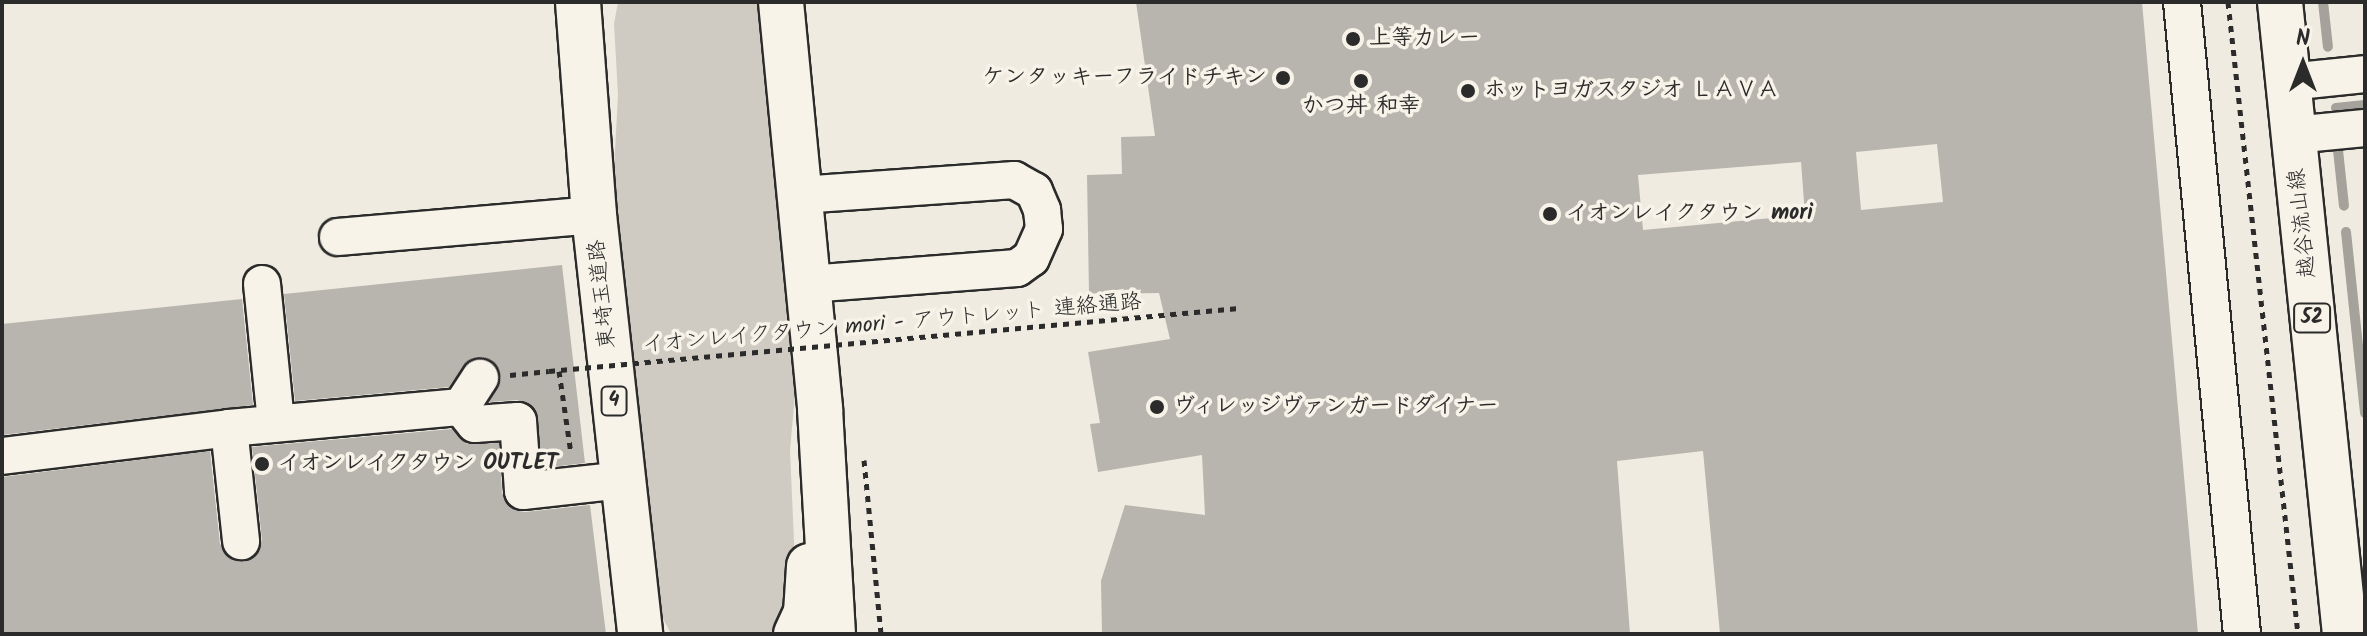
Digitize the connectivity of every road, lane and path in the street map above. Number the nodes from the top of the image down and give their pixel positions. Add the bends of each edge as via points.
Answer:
1 (578, 2) edge
2 (600, 2) edge
3 (781, 2) edge
4 (2182, 2) edge
5 (2228, 2) edge
6 (2280, 2) edge
7 (2365, 74) edge
8 (2288, 82) junction
9 (2365, 128) edge
10 (2293, 135) junction
11 (800, 195) junction
12 (592, 196) junction
13 (338, 237) dead end
14 (262, 284) dead end
15 (809, 284) junction
16 (1239, 308) dead end
17 (549, 371) dead end
18 (559, 371) junction
19 (820, 409) junction
20 (276, 423) junction
21 (229, 428) junction
22 (2, 456) edge
23 (590, 484) joint
24 (241, 541) dead end
25 (640, 631) edge
26 (796, 634) edge
27 (833, 634) edge
28 (2242, 634) edge
29 (2298, 634) edge
30 (2345, 634) edge

1 - 12 main road, 東埼玉道路 / 4
2 - 12 main road, 4
3 - 11 main road
4 - 28 street
5 - 29 path
6 - 8 main road, 越谷流山線 / 52
7 - 8 street
8 - 10 main road, 越谷流山線 / 52
9 - 10 street
10 - 30 main road, 越谷流山線 / 52
11 - 15 main road
11 - 15 street via 1014,180 1034,191 1044,229 1031,258 1017,268
12 - 13 street
12 - 25 main road, 東埼玉道路 / 4
14 - 20 street
15 - 19 main road
16 - 18 path, イオンレイクタウン mori - アウトレット 連絡通路, bridge
17 - 18 path, イオンレイクタウン mori - アウトレット 連絡通路, bridge
18 - 23 path
19 - 26 main road via 807,473 809,585 806,613
19 - 27 main road
20 - 21 street
20 - 23 street via 470,392 475,424 518,421 523,491
21 - 22 street
21 - 24 street

